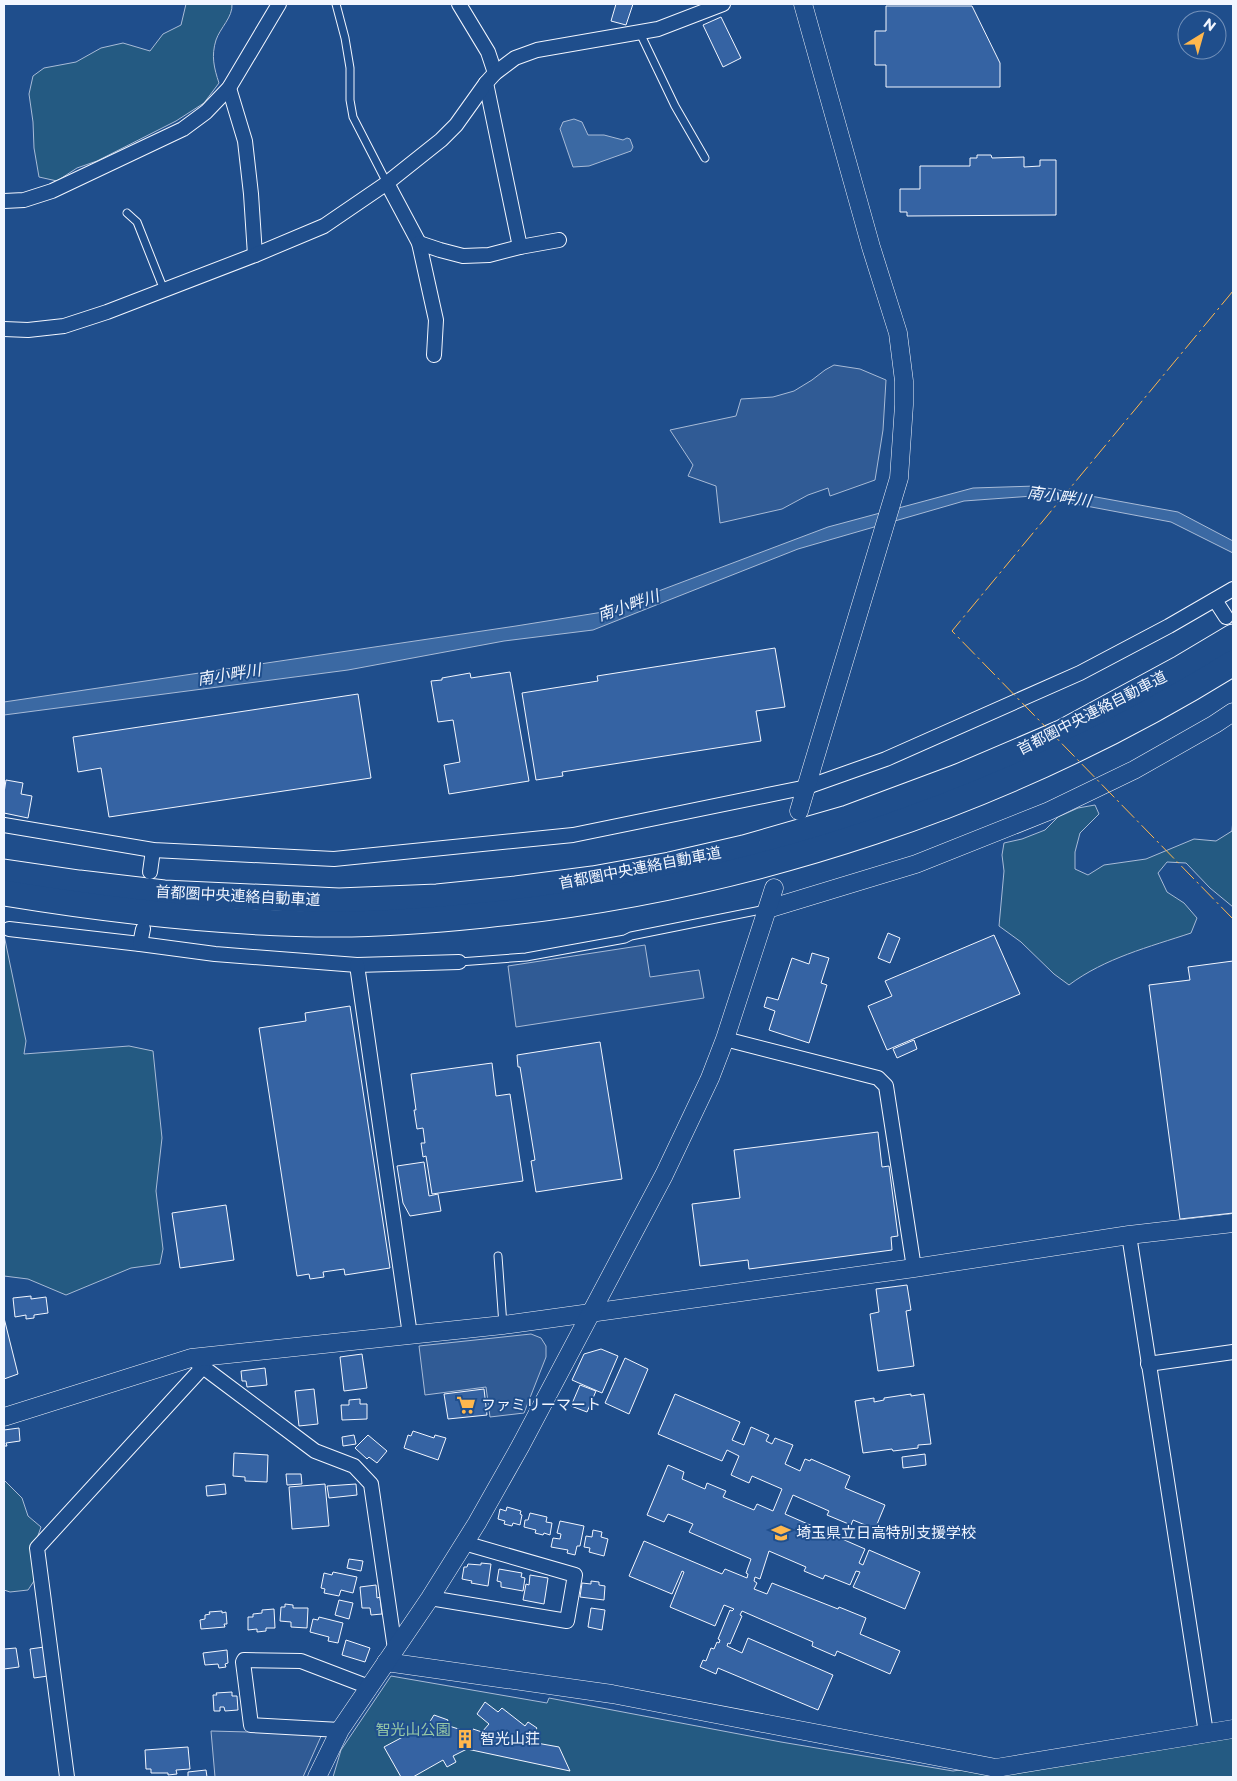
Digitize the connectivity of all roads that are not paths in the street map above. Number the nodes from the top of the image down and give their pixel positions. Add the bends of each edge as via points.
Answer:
1 (279, 4) edge
2 (336, 4) edge
3 (459, 4) edge
4 (723, 4) edge
5 (803, 4) edge
6 (640, 33) junction
7 (490, 78) junction
8 (229, 88) junction
9 (705, 158) dead end
10 (387, 183) junction
11 (4, 201) edge
12 (127, 213) dead end
13 (559, 240) dead end
14 (419, 242) junction
15 (520, 247) junction
16 (255, 255) junction
17 (164, 290) junction
18 (4, 329) edge
19 (434, 355) dead end
20 (1233, 589) edge
21 (1215, 600) junction
22 (1230, 627) edge
23 (1233, 663) edge
24 (1233, 712) edge
25 (806, 787) junction
26 (799, 811) dead end
27 (4, 825) edge
28 (153, 850) junction
29 (4, 872) edge
30 (150, 872) dead end
31 (774, 888) dead end
32 (4, 894) edge
33 (768, 909) junction
34 (9, 929) dead end
35 (143, 930) dead end
36 (140, 944) junction
37 (459, 962) joint
38 (357, 965) junction
39 (725, 1039) junction
40 (1233, 1222) edge
41 (1129, 1234) junction
42 (498, 1256) dead end
43 (914, 1268) junction
44 (590, 1313) junction
45 (503, 1326) junction
46 (410, 1335) junction
47 (1233, 1352) edge
48 (197, 1362) junction
49 (1148, 1364) junction
50 (4, 1417) edge
51 (464, 1543) junction
52 (430, 1598) junction
53 (391, 1656) junction
54 (369, 1687) junction
55 (1233, 1729) edge
56 (340, 1730) junction
57 (1206, 1733) junction
58 (996, 1768) junction
59 (67, 1777) edge
60 (318, 1777) edge
61 (979, 1777) edge

1 - 8 street
2 - 10 lane via 350,68 353,117
3 - 7 street via 488,52
4 - 6 street
5 - 25 street via 898,333 904,381 899,479
6 - 7 street via 537,50 515,58
6 - 9 lane via 675,106
7 - 10 street via 456,125
7 - 15 street
8 - 11 street via 206,112 183,129 52,191 24,200
8 - 16 street via 245,142
10 - 14 street
10 - 16 street via 324,226
12 - 17 lane via 137,222
13 - 15 street
14 - 15 street via 463,256 489,256
14 - 19 street via 436,320
16 - 17 street
17 - 18 street via 64,326
20 - 21 street
21 - 22 street
21 - 25 street via 1080,673 886,759
22 - 29 highway, 首都圏中央連絡自動車道 via 1181,668 1061,732 958,777 848,818 670,865 516,890 339,901 164,893
23 - 32 highway, 首都圏中央連絡自動車道 via 1195,687 1080,747 968,797 854,839 754,868 594,902 439,919 328,923 164,915
24 - 33 street via 1134,770 1048,811 916,864
25 - 26 street
25 - 28 street via 573,835 344,858
27 - 28 street
28 - 30 street
31 - 33 street
33 - 37 lane via 578,948
33 - 39 street
34 - 36 street
35 - 36 street
36 - 38 street via 215,954
37 - 38 street
38 - 46 street
39 - 43 street via 878,1078 886,1086
39 - 44 street via 694,1115
40 - 41 street
41 - 43 street
41 - 49 street
42 - 45 lane
43 - 44 street
44 - 45 street
44 - 51 street
45 - 46 street
46 - 48 street
47 - 49 street
48 - 50 street
48 - 53 street via 315,1451 354,1466 370,1484
48 - 59 street via 37,1548
49 - 57 street
51 - 52 street
51 - 52 street via 575,1575 567,1621
52 - 53 street
53 - 54 street
53 - 58 street via 612,1694
54 - 56 street
54 - 56 street via 301,1661 244,1660 251,1725
55 - 57 street
56 - 60 street
57 - 58 street
58 - 61 street

